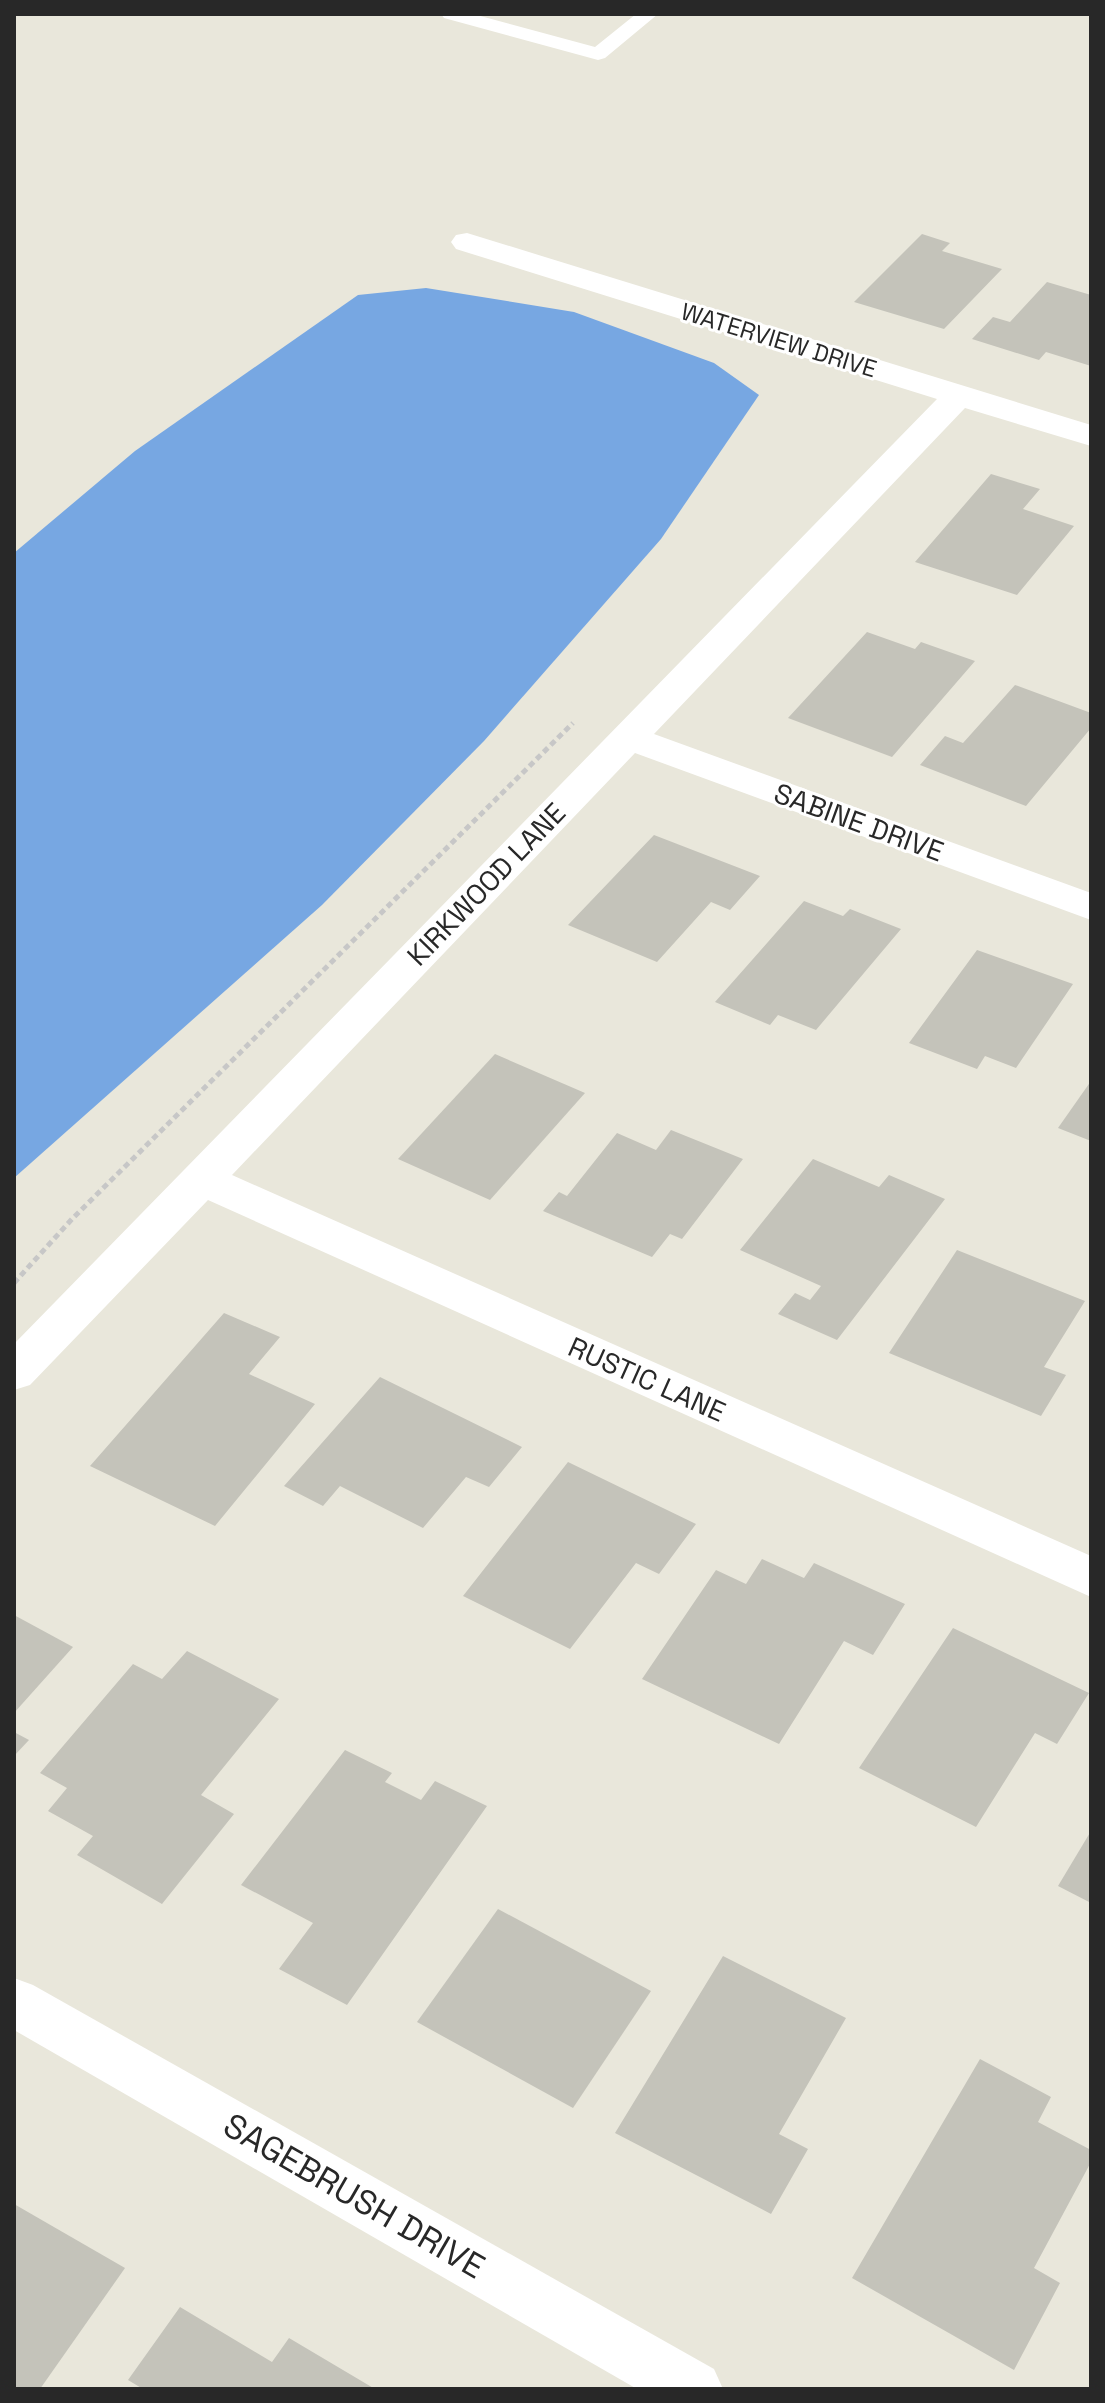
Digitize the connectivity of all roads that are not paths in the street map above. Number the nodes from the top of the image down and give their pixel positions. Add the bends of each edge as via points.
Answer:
1 (451, 14) edge
2 (648, 14) edge
3 (467, 242) dead end
4 (958, 396) junction
5 (1091, 436) edge
6 (627, 737) junction
7 (1091, 907) edge
8 (204, 1180) junction
9 (14, 1373) edge
10 (1091, 1577) edge
11 (14, 2002) edge
12 (693, 2389) edge

1 - 2 lane via 598,54
3 - 4 street, WATERVIEW DRIVE
4 - 5 street, WATERVIEW DRIVE
4 - 6 street, KIRKWOOD LANE
6 - 7 street, SABINE DRIVE
6 - 8 street, KIRKWOOD LANE
8 - 9 street, KIRKWOOD LANE
8 - 10 street, RUSTIC LANE
11 - 12 street, SAGEBRUSH DRIVE

